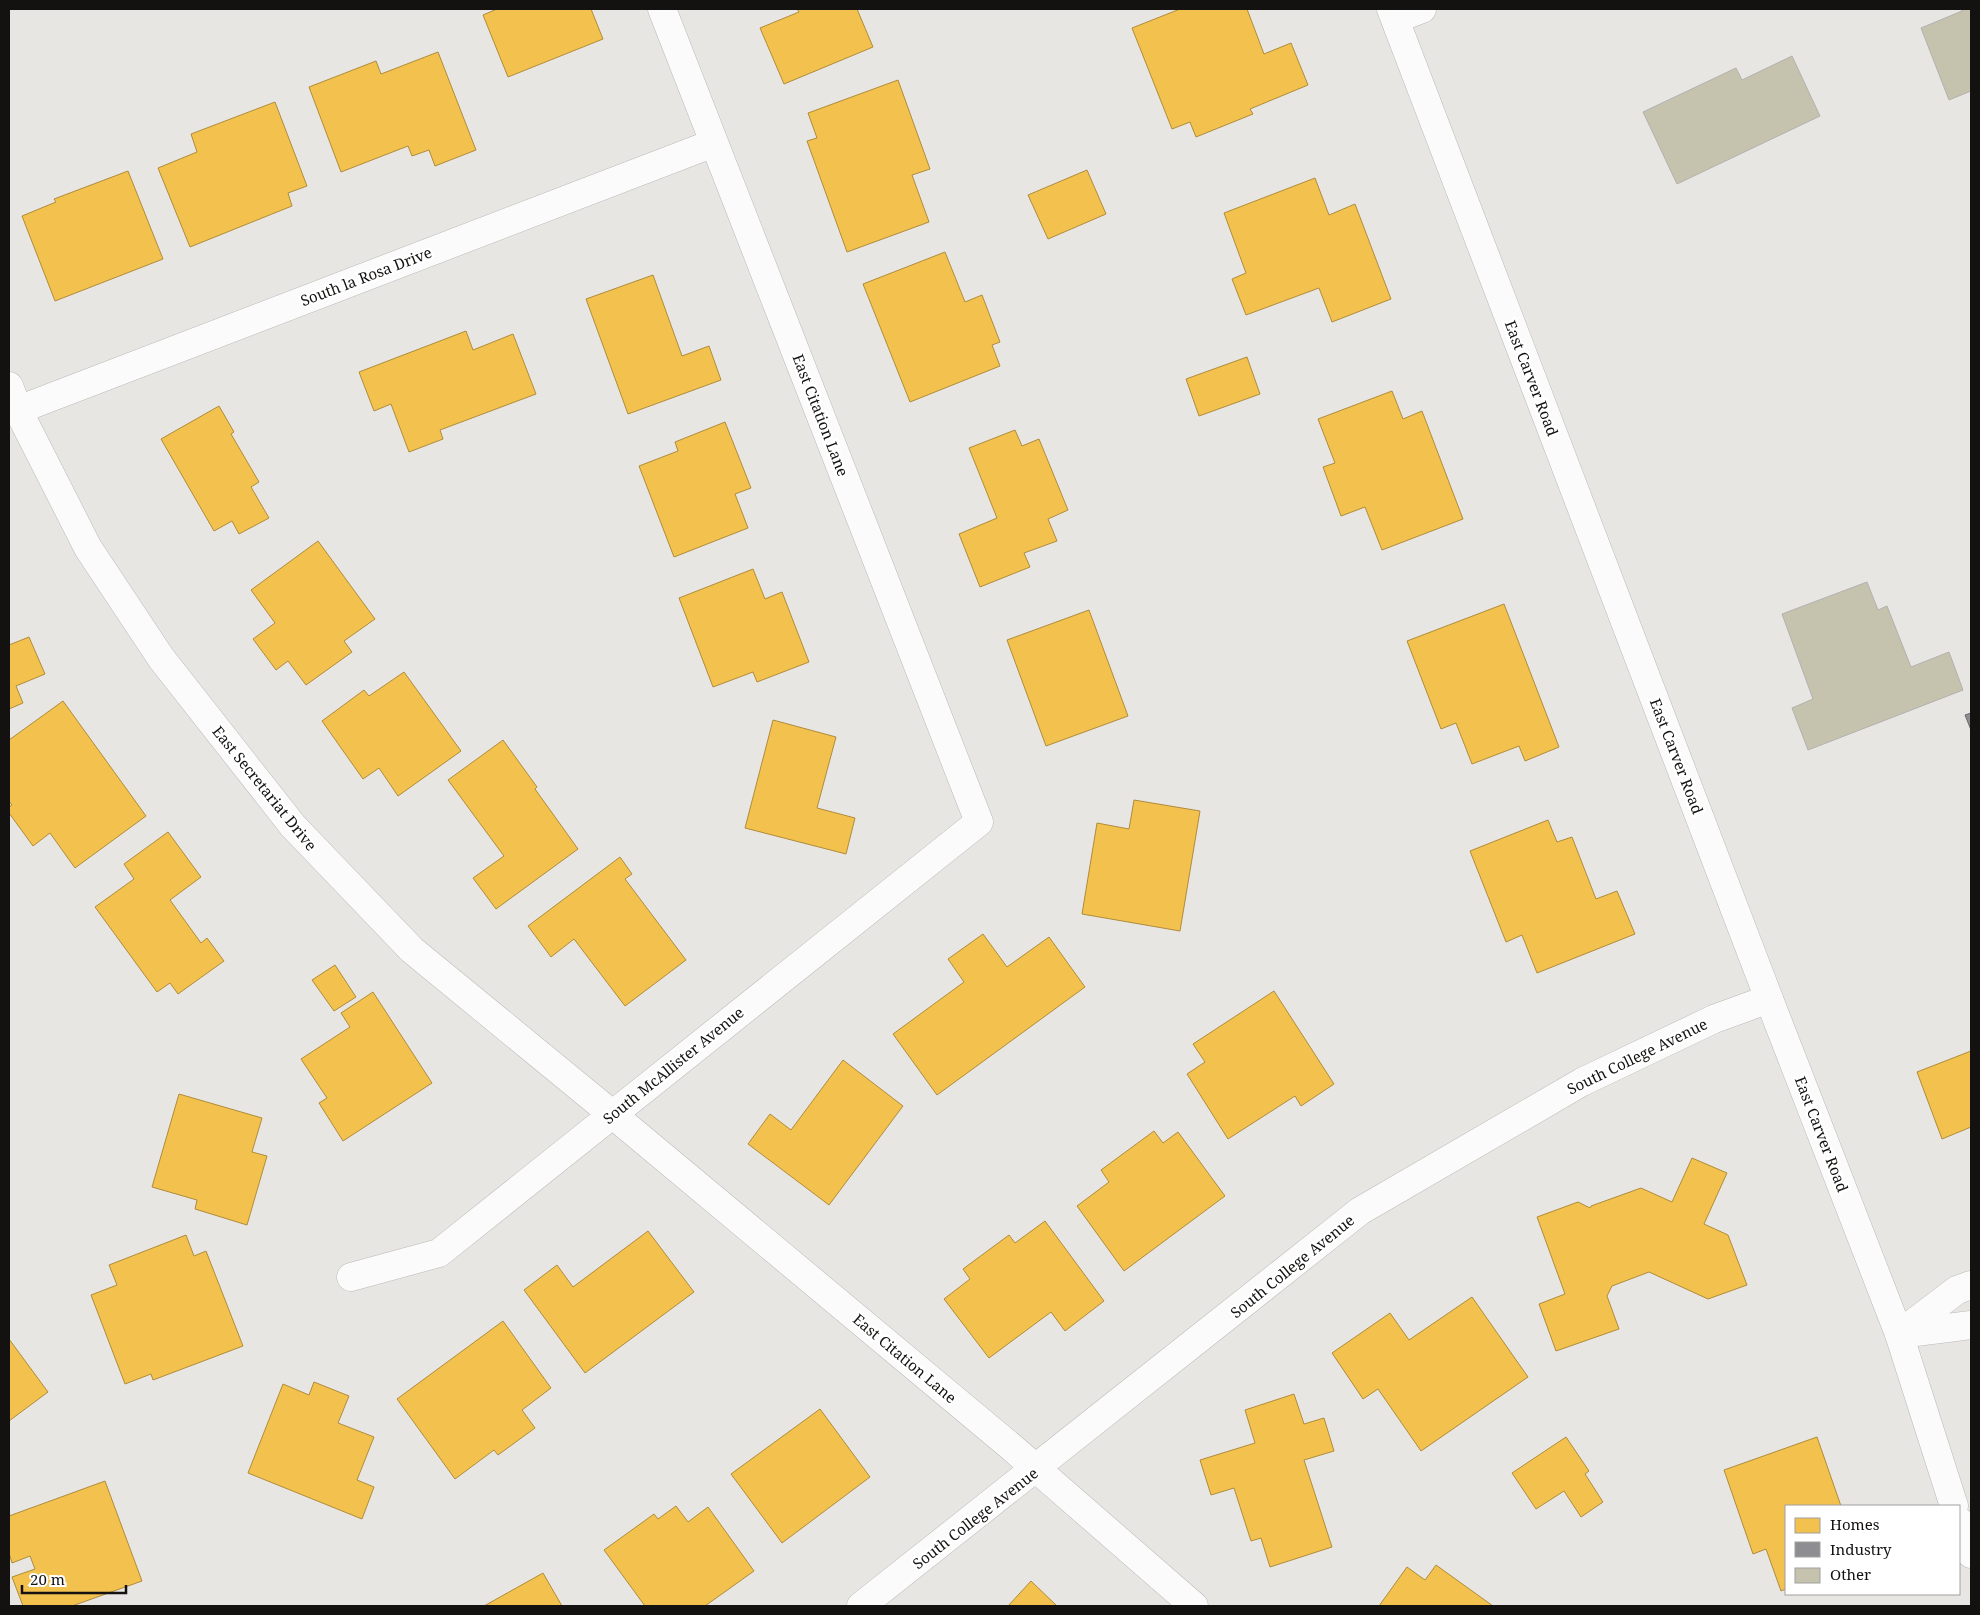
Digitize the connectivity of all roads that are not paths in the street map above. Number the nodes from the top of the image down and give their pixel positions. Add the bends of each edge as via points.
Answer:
1 (662, 9) edge
2 (1422, 9) edge
3 (1394, 14) edge
4 (714, 143) junction
5 (13, 398) edge
6 (979, 822) joint
7 (1769, 999) junction
8 (612, 1114) junction
9 (351, 1277) dead end
10 (1971, 1285) edge
11 (1971, 1325) edge
12 (1899, 1334) junction
13 (1037, 1469) junction
14 (1954, 1505) edge
15 (1960, 1524) edge
16 (1971, 1554) edge
17 (862, 1606) edge
18 (1194, 1606) edge

1 - 4 street, East Citation Lane
2 - 3 street
3 - 7 street, East Carver Road
4 - 5 street, South la Rosa Drive
4 - 6 street, East Citation Lane
5 - 8 street, East Secretariat Drive via 88,548 161,658 293,826 412,950
6 - 8 street, South McAllister Avenue
7 - 12 street, East Carver Road
7 - 13 street, South College Avenue via 1714,1019 1582,1082 1360,1211
8 - 9 street, South McAllister Avenue via 438,1252
8 - 13 street, East Citation Lane
10 - 12 street via 1957,1290
11 - 12 street
12 - 14 street, East Carver Road
13 - 17 street, South College Avenue
13 - 18 street, East Citation Lane
15 - 16 street

